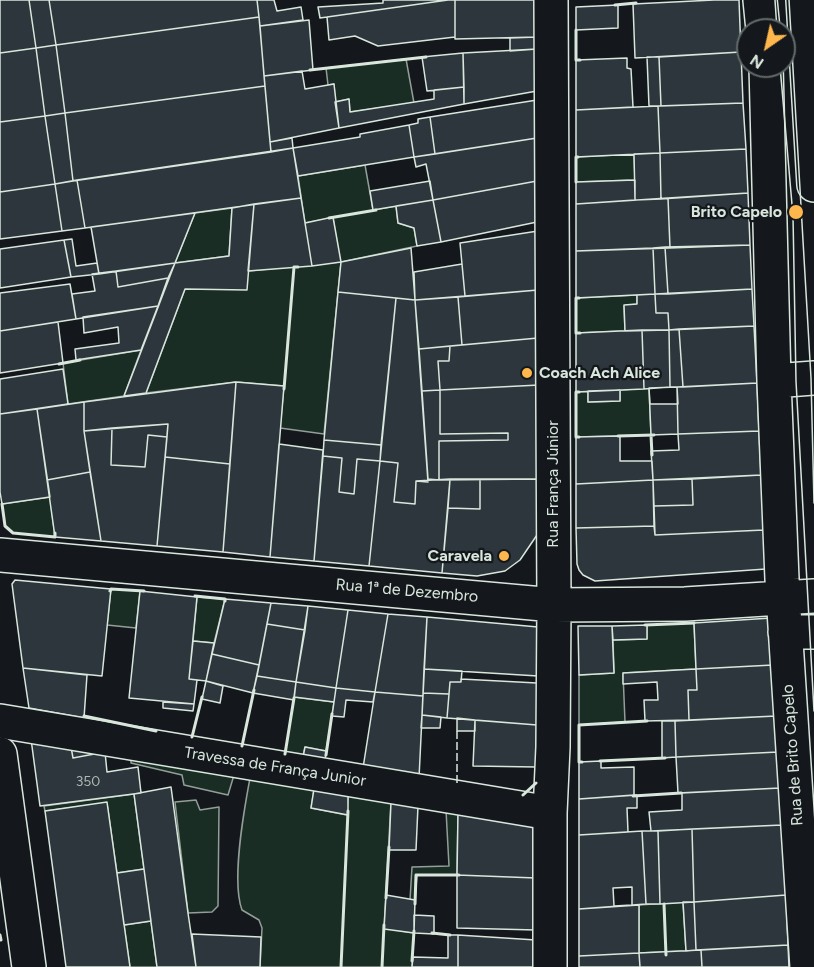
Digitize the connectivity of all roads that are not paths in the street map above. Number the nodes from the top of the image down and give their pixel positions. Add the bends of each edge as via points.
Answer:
1 (551, 0) edge
2 (760, 0) edge
3 (803, 0) edge
4 (762, 18) edge
5 (766, 78) edge
6 (814, 185) edge
7 (814, 378) edge
8 (774, 381) junction
9 (0, 555) edge
10 (814, 575) edge
11 (793, 592) edge
12 (554, 605) junction
13 (800, 632) edge
14 (0, 721) edge
15 (0, 754) edge
16 (550, 813) junction
17 (9, 881) edge
18 (29, 967) edge
19 (550, 967) edge
20 (807, 967) edge

1 - 12 street, Rua França Júnior
2 - 4 street
3 - 6 street
5 - 8 street, Rua de Brito Capelo
7 - 8 street
8 - 11 street, Rua de Brito Capelo
9 - 12 street, Rua 1ª de Dezembro
10 - 11 street
11 - 12 street, Rua 1ª de Dezembro via 685,604
11 - 13 street, Rua de Brito Capelo
12 - 16 street, Rua França Júnior
13 - 20 street, Rua de Brito Capelo
14 - 16 street, Travessa de França Junior
15 - 17 street
16 - 19 street, Rua França Júnior
17 - 18 street

